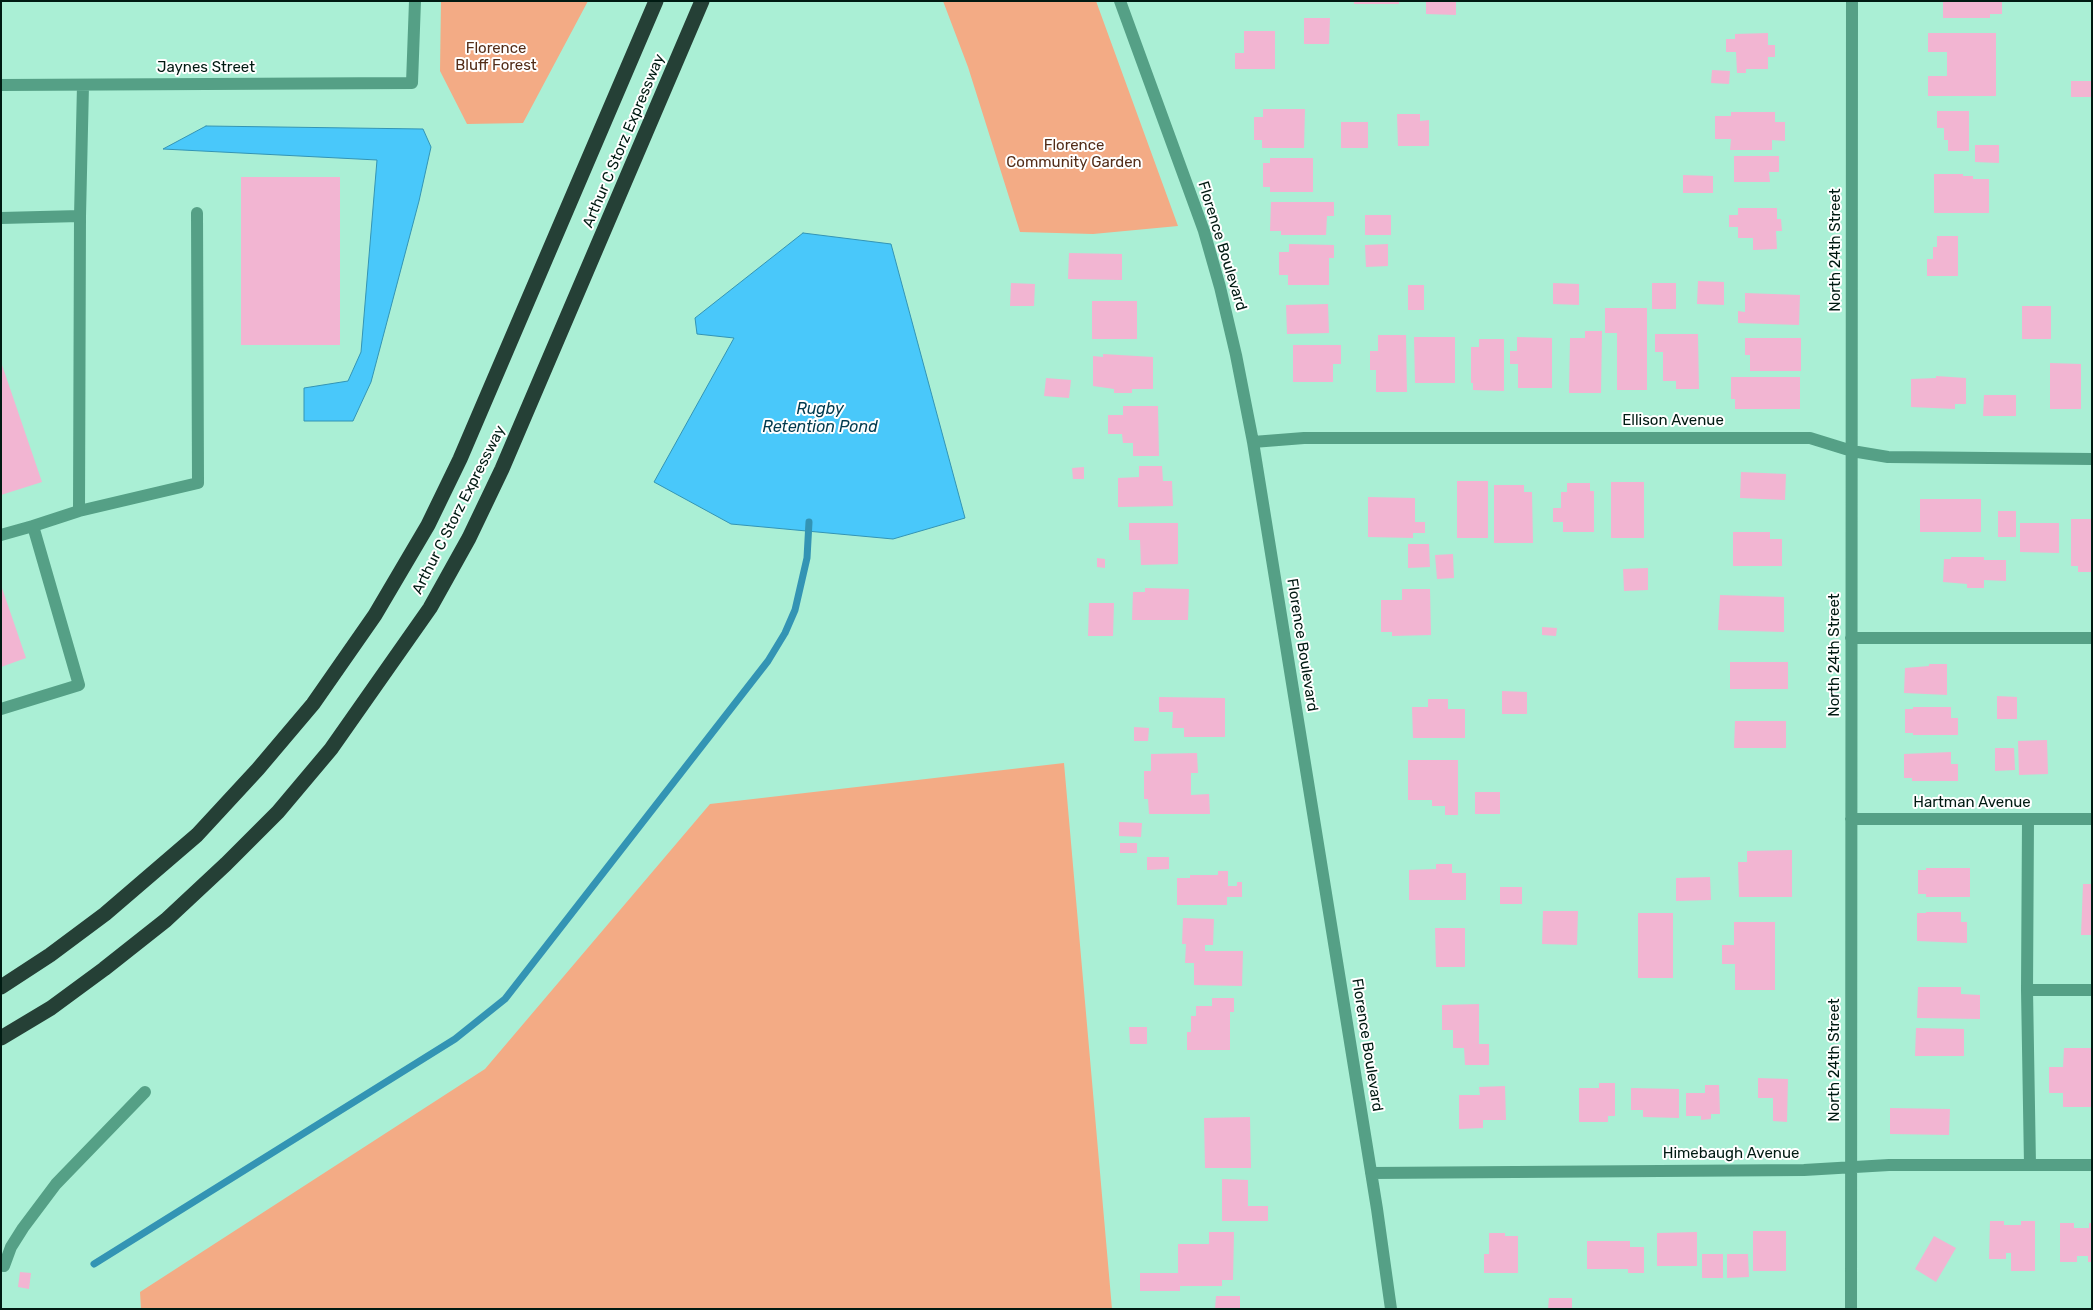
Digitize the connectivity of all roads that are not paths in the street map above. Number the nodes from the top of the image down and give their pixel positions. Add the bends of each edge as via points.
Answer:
1 (415, 1) edge
2 (656, 1) edge
3 (702, 1) edge
4 (1120, 1) edge
5 (1852, 1) edge
6 (83, 85) junction
7 (1, 86) edge
8 (197, 213) dead end
9 (80, 216) junction
10 (1, 218) edge
11 (1253, 442) junction
12 (1852, 450) junction
13 (2092, 459) edge
14 (79, 511) junction
15 (32, 526) junction
16 (1, 535) edge
17 (1851, 638) junction
18 (2092, 638) edge
19 (1, 709) edge
20 (2092, 818) edge
21 (1851, 819) junction
22 (2028, 819) junction
23 (1, 987) edge
24 (2027, 990) junction
25 (2092, 990) edge
26 (1, 1038) edge
27 (145, 1092) dead end
28 (2030, 1165) junction
29 (2092, 1166) edge
30 (1852, 1167) junction
31 (1371, 1173) junction
32 (4, 1266) dead end
33 (1391, 1309) edge
34 (1851, 1309) edge

1 - 6 street, Jaynes Street via 412,84
2 - 23 highway, Arthur C Storz Expressway via 460,459 428,525 375,615 312,704 258,769 196,835 104,914
3 - 26 highway, Arthur C Storz Expressway via 502,468 469,538 430,608 331,749 278,812 166,920 50,1008
4 - 11 street, Florence Boulevard via 1204,231 1236,355
5 - 12 street, North 24th Street
6 - 7 street, Jaynes Street
6 - 9 street
8 - 14 street via 198,483
9 - 10 street
9 - 14 street
11 - 12 street, Ellison Avenue via 1304,438 1810,438
11 - 31 street, Florence Boulevard
12 - 13 street, Ellison Avenue via 1888,457
12 - 17 street, North 24th Street
14 - 15 street
15 - 16 street
15 - 19 street via 79,684
17 - 18 street
17 - 21 street, North 24th Street
20 - 22 street, Hartman Avenue
21 - 22 street, Hartman Avenue
21 - 30 street, North 24th Street
22 - 24 street
24 - 25 street
24 - 28 street
27 - 32 street via 56,1184 23,1228
28 - 29 street, Himebaugh Avenue
28 - 30 street, Himebaugh Avenue
30 - 31 street, Himebaugh Avenue
30 - 34 street, North 24th Street
31 - 33 street, Florence Boulevard

